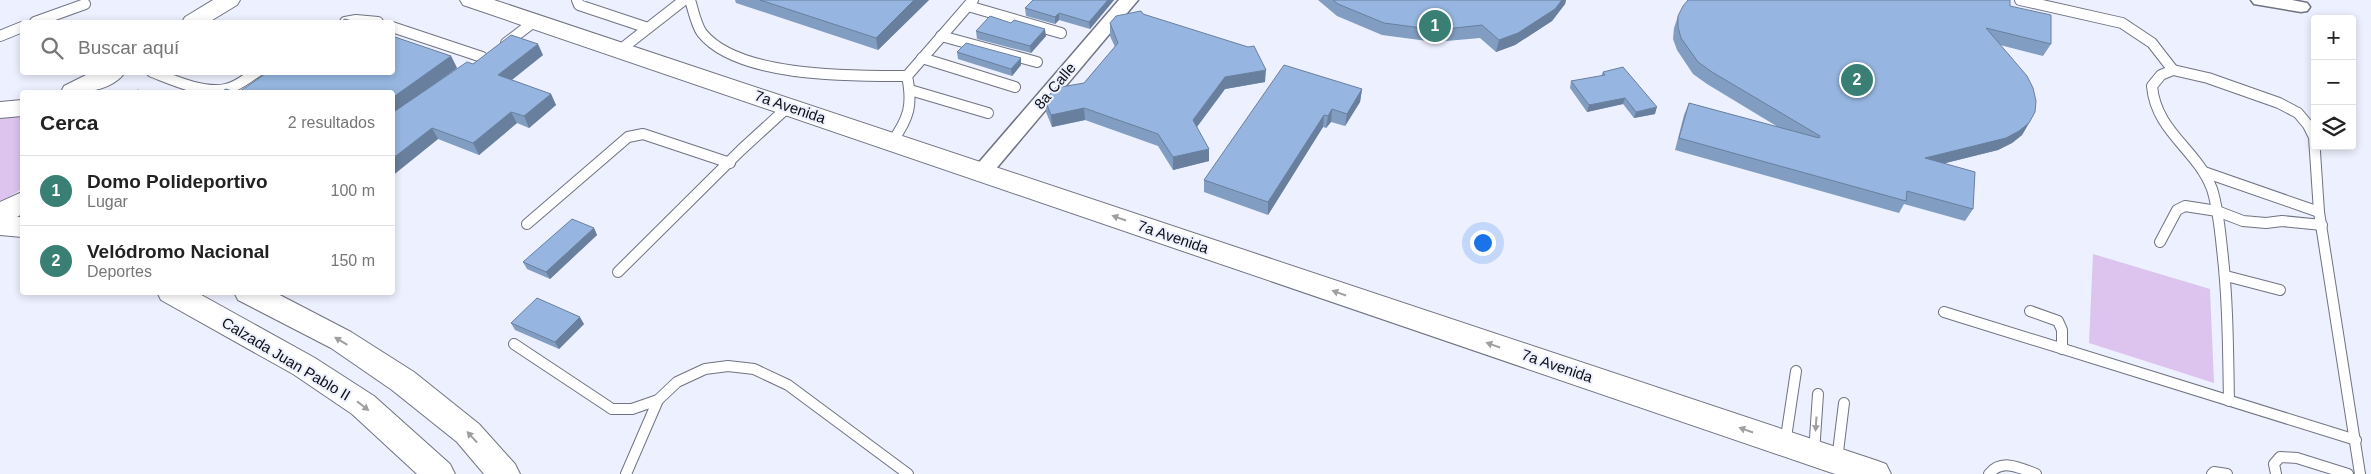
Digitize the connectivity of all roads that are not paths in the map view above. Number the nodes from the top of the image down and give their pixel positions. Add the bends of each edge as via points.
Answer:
1 (229, 0) edge
2 (471, 0) edge
3 (577, 0) edge
4 (684, 0) edge
5 (690, 0) edge
6 (1129, 0) edge
7 (2020, 0) edge
8 (2260, 0) edge
9 (970, 3) edge
10 (85, 4) dead end
11 (2300, 7) dead end
12 (41, 20) edge
13 (196, 20) edge
14 (535, 21) junction
15 (20, 28) edge
16 (395, 28) edge
17 (648, 28) junction
18 (1061, 34) dead end
19 (0, 36) edge
20 (941, 36) junction
21 (620, 50) junction
22 (922, 58) junction
23 (1037, 62) dead end
24 (2173, 70) junction
25 (107, 75) edge
26 (160, 75) edge
27 (252, 75) edge
28 (906, 76) junction
29 (1015, 87) dead end
30 (77, 90) edge
31 (222, 90) edge
32 (222, 90) edge
33 (910, 90) junction
34 (788, 107) junction
35 (20, 108) edge
36 (0, 110) edge
37 (988, 114) dead end
38 (892, 142) junction
39 (730, 163) junction
40 (982, 172) junction
41 (2204, 172) junction
42 (20, 203) edge
43 (2217, 211) junction
44 (2319, 212) junction
45 (0, 214) edge
46 (527, 224) dead end
47 (0, 225) edge
48 (2322, 225) junction
49 (20, 227) edge
50 (2160, 242) dead end
51 (618, 272) dead end
52 (2226, 276) junction
53 (2280, 290) dead end
54 (176, 295) edge
55 (254, 295) edge
56 (2030, 310) dead end
57 (1944, 312) dead end
58 (514, 344) dead end
59 (2062, 349) junction
60 (1796, 371) dead end
61 (1818, 394) dead end
62 (658, 400) junction
63 (2229, 401) junction
64 (1844, 403) dead end
65 (2356, 440) junction
66 (1785, 444) junction
67 (1825, 457) junction
68 (439, 474) edge
69 (504, 474) edge
70 (626, 474) edge
71 (908, 474) edge
72 (1875, 474) edge
73 (1989, 474) edge
74 (2036, 474) edge
75 (2212, 474) edge
76 (2227, 474) edge
77 (2276, 474) edge
78 (2348, 474) edge
79 (2360, 474) edge

1 - 13 main road
2 - 14 main road, 7a Avenida
3 - 17 lane via 579,5
4 - 17 lane
5 - 28 lane via 701,32 729,55 796,72
6 - 40 street, 8a Calle
7 - 24 lane via 2122,23 2152,43
8 - 11 street
9 - 18 lane
9 - 20 lane
10 - 12 lane
14 - 16 lane via 487,55
14 - 21 main road, 7a Avenida
15 - 19 lane
17 - 21 lane
20 - 22 lane
20 - 23 lane
21 - 34 main road, 7a Avenida
22 - 28 lane
22 - 29 lane
24 - 41 lane via 2161,75 2152,86 2151,99 2162,121
24 - 44 lane via 2208,78 2270,100 2298,114 2314,137
25 - 30 main road
26 - 32 lane
27 - 31 lane
28 - 33 lane
33 - 37 lane
33 - 38 lane via 909,117
34 - 38 main road, 7a Avenida
34 - 39 lane
35 - 36 main road
38 - 40 main road, 7a Avenida
39 - 46 lane via 635,134
39 - 51 lane
66 -> 40 main road, 7a Avenida
41 - 43 lane
41 - 44 lane
42 - 45 main road
43 - 48 lane via 2243,221
43 - 50 lane via 2185,206 2177,210
43 - 52 lane
44 - 48 lane
47 - 49 main road
48 - 65 lane
52 - 53 lane
52 - 63 lane
54 -> 68 main road, Calzada Juan Pablo II via 304,366 363,405
69 -> 55 main road via 468,433 403,381 340,340
56 - 59 lane via 2062,324
57 - 59 lane
58 - 62 lane via 612,408 632,409
59 - 63 lane
60 - 66 lane
61 -> 67 lane
62 - 70 lane
62 - 71 lane via 677,382 705,369 728,366 754,369 788,385
63 - 65 lane
64 - 67 lane
65 - 79 lane
66 - 67 main road, 7a Avenida
67 - 72 main road, 7a Avenida
73 - 74 lane via 1992,468 2003,464
75 - 76 lane
77 - 78 lane via 2274,464 2280,457 2297,458

